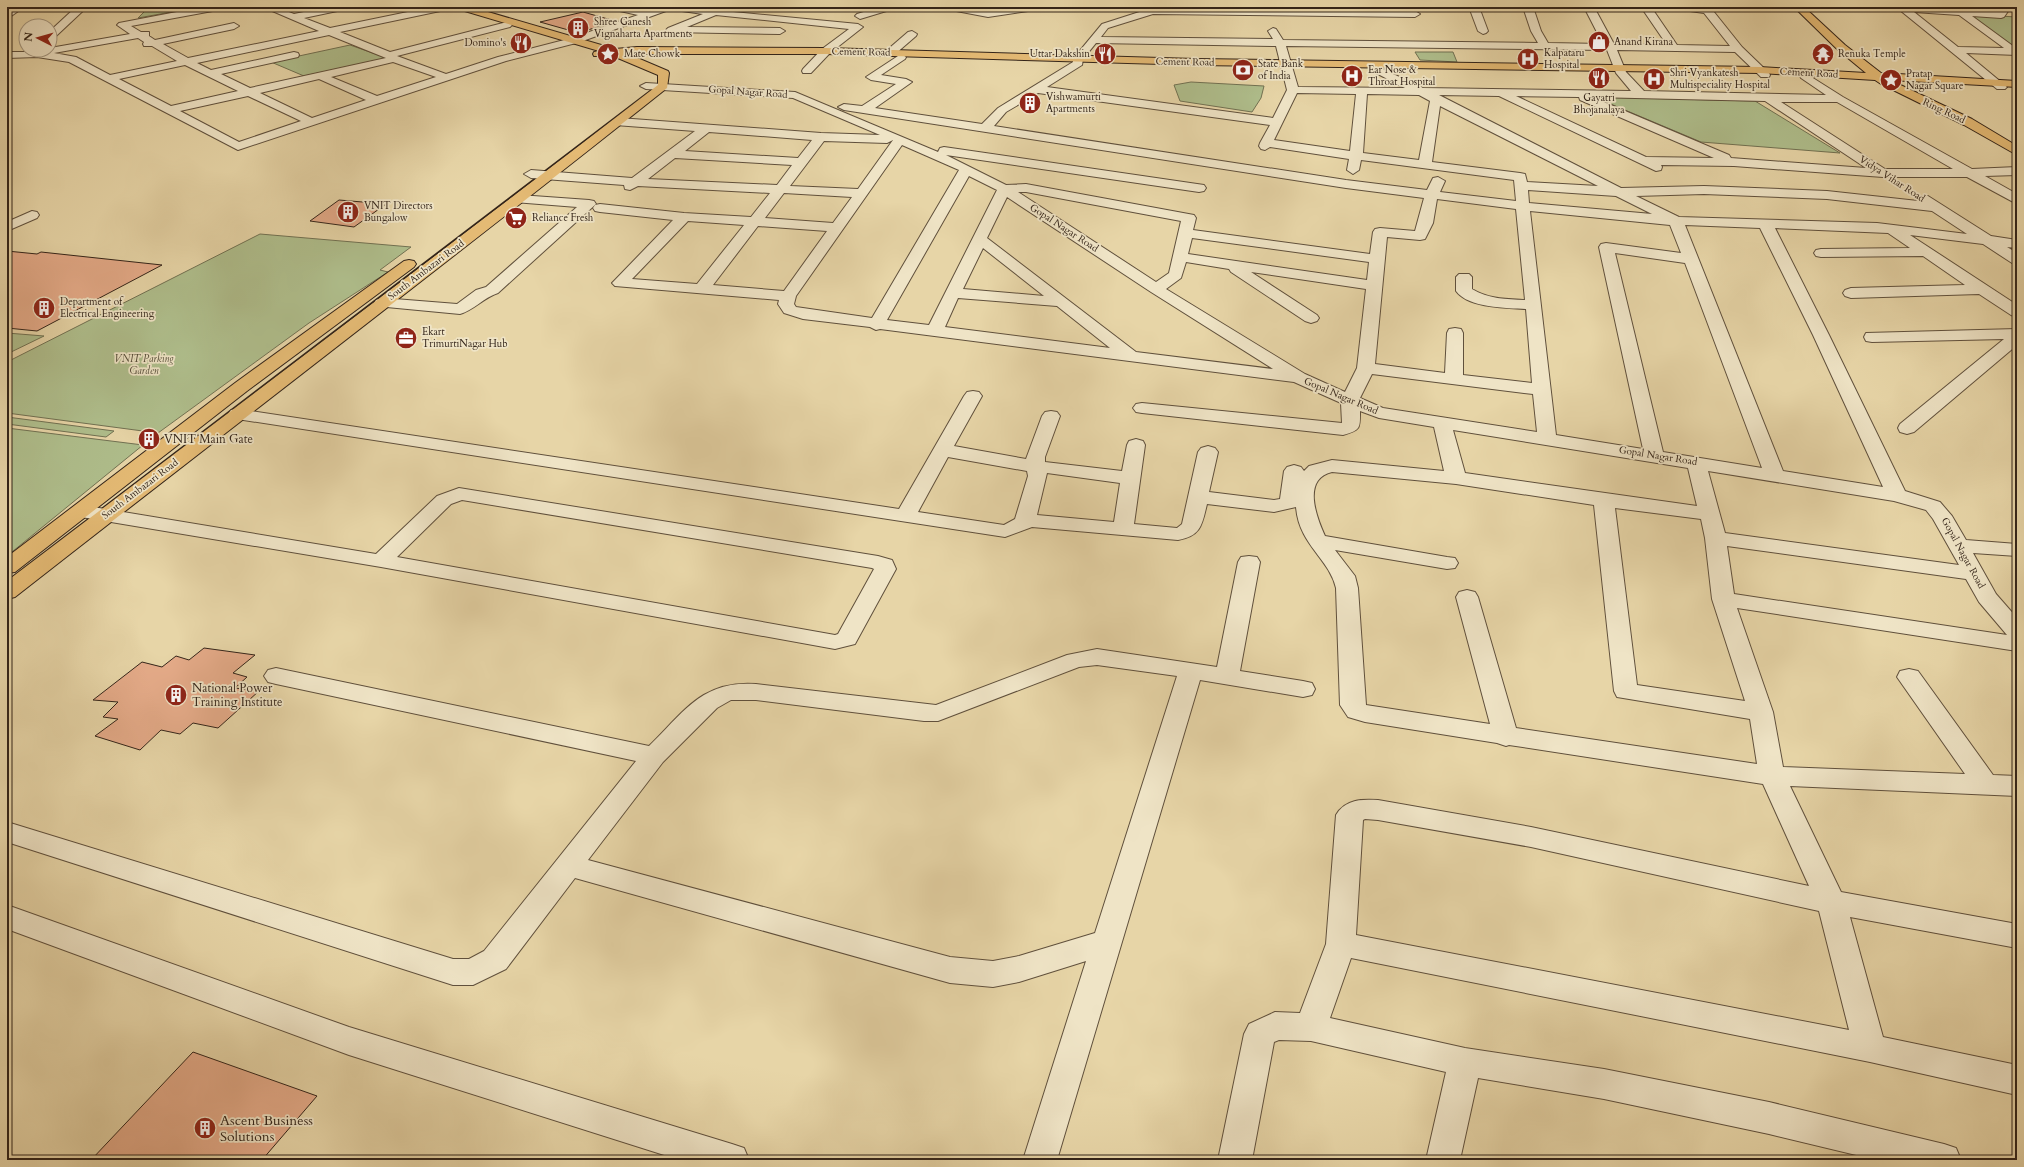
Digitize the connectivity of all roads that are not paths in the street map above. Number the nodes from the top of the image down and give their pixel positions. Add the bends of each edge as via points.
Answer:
1 (19, 7) edge
2 (82, 7) edge
3 (218, 7) edge
4 (268, 7) edge
5 (342, 7) edge
6 (445, 7) edge
7 (448, 7) edge
8 (461, 7) edge
9 (614, 7) edge
10 (672, 7) edge
11 (890, 7) edge
12 (951, 7) edge
13 (1035, 7) edge
14 (1165, 7) edge
15 (1474, 7) edge
16 (1528, 7) edge
17 (1589, 7) edge
18 (1646, 7) edge
19 (1683, 7) edge
20 (1799, 7) edge
21 (1814, 7) edge
22 (1880, 7) edge
23 (688, 8) edge
24 (1706, 8) edge
25 (1908, 8) edge
26 (1153, 10) junction
27 (1265, 10) edge
28 (196, 11) junction
29 (135, 12) dead end
30 (716, 12) junction
31 (2006, 12) edge
32 (1962, 13) junction
33 (1415, 14) edge
34 (408, 15) junction
35 (648, 15) junction
36 (7, 16) edge
37 (860, 16) dead end
38 (1825, 16) dead end
39 (211, 17) dead end
40 (293, 17) junction
41 (427, 22) dead end
42 (809, 22) junction
43 (122, 25) junction
44 (507, 25) junction
45 (1105, 26) junction
46 (1136, 26) dead end
47 (1267, 28) junction
48 (1286, 28) dead end
49 (58, 29) edge
50 (239, 30) junction
51 (1468, 30) dead end
52 (332, 32) junction
53 (912, 34) dead end
54 (256, 35) dead end
55 (371, 38) dead end
56 (454, 40) junction
57 (1092, 40) junction
58 (104, 41) junction
59 (140, 41) junction
60 (1403, 41) junction
61 (356, 42) junction
62 (574, 42) junction
63 (154, 43) junction
64 (1280, 43) junction
65 (277, 44) junction
66 (340, 45) dead end
67 (468, 46) dead end
68 (1545, 46) junction
69 (1609, 47) junction
70 (58, 48) edge
71 (1674, 48) junction
72 (1738, 49) junction
73 (167, 50) junction
74 (1955, 50) junction
75 (2016, 52) edge
76 (302, 53) dead end
77 (890, 53) junction
78 (18, 54) edge
79 (488, 54) dead end
80 (609, 54) junction
81 (824, 54) junction
82 (7, 55) edge
83 (58, 56) edge
84 (87, 56) dead end
85 (391, 57) junction
86 (19, 58) edge
87 (901, 58) junction
88 (72, 59) junction
89 (502, 59) junction
90 (1078, 61) junction
91 (7, 62) edge
92 (187, 62) junction
93 (1883, 64) dead end
94 (1286, 65) junction
95 (1418, 65) junction
96 (1376, 69) junction
97 (807, 71) dead end
98 (1620, 71) junction
99 (211, 73) junction
100 (1762, 73) junction
101 (320, 76) junction
102 (1804, 76) junction
103 (445, 77) junction
104 (109, 78) junction
105 (1882, 79) junction
106 (1903, 80) junction
107 (2017, 84) edge
108 (1998, 85) junction
109 (646, 86) junction
110 (664, 86) junction
111 (2017, 88) edge
112 (1036, 89) junction
113 (1293, 90) junction
114 (1362, 91) junction
115 (250, 92) junction
116 (1423, 92) junction
117 (1498, 93) junction
118 (1574, 94) junction
119 (1640, 94) junction
120 (1436, 98) junction
121 (1768, 98) junction
122 (1839, 99) junction
123 (376, 100) junction
124 (817, 104) junction
125 (170, 110) junction
126 (864, 110) junction
127 (311, 122) junction
128 (619, 122) junction
129 (1277, 122) junction
130 (985, 128) junction
131 (706, 129) junction
132 (2010, 134) dead end
133 (821, 137) junction
134 (900, 139) junction
135 (1518, 140) junction
136 (919, 148) junction
137 (2017, 150) edge
138 (672, 154) junction
139 (1356, 156) junction
140 (1643, 161) junction
141 (802, 162) junction
142 (1734, 162) junction
143 (1425, 165) junction
144 (1447, 168) junction
145 (966, 169) junction
146 (2017, 171) edge
147 (1353, 172) junction
148 (1883, 173) junction
149 (531, 174) junction
150 (1970, 174) junction
151 (549, 176) junction
152 (1520, 181) junction
153 (635, 182) junction
154 (1346, 184) junction
155 (1200, 188) dead end
156 (780, 189) junction
157 (1004, 189) junction
158 (1434, 189) junction
159 (1704, 190) junction
160 (1620, 192) junction
161 (861, 193) junction
162 (519, 199) junction
163 (2017, 200) edge
164 (1523, 206) junction
165 (1934, 207) junction
166 (32, 215) dead end
167 (684, 217) junction
168 (1676, 221) junction
169 (754, 222) junction
170 (1765, 223) junction
171 (7, 227) edge
172 (837, 227) junction
173 (1890, 228) junction
174 (1186, 233) junction
175 (979, 238) junction
176 (1985, 240) junction
177 (2017, 244) edge
178 (1925, 252) junction
179 (1821, 253) dead end
180 (1180, 257) junction
181 (1377, 259) junction
182 (1691, 259) junction
183 (2017, 260) edge
184 (1230, 266) junction
185 (1464, 277) dead end
186 (1374, 286) junction
187 (1156, 289) junction
188 (701, 290) junction
189 (1983, 290) junction
190 (952, 293) junction
191 (1851, 293) dead end
192 (788, 296) junction
193 (1061, 302) junction
194 (382, 303) junction
195 (1532, 305) junction
196 (2017, 312) edge
197 (1311, 318) dead end
198 (876, 325) junction
199 (934, 332) junction
200 (1455, 333) dead end
201 (2017, 335) edge
202 (1872, 337) dead end
203 (1133, 358) junction
204 (1366, 368) junction
205 (1299, 378) junction
206 (1454, 379) junction
207 (1542, 390) junction
208 (973, 396) dead end
209 (1350, 400) junction
210 (1142, 408) dead end
211 (237, 414) junction
212 (1051, 416) dead end
213 (1442, 422) junction
214 (1907, 428) dead end
215 (1547, 439) junction
216 (1136, 445) dead end
217 (943, 450) junction
218 (1208, 452) dead end
219 (1654, 455) junction
220 (1696, 462) junction
221 (1037, 466) junction
222 (1294, 471) dead end
223 (1774, 474) junction
224 (1131, 478) junction
225 (1456, 478) junction
226 (1897, 495) junction
227 (1198, 497) junction
228 (1604, 500) junction
229 (81, 511) junction
230 (1710, 514) junction
231 (106, 515) junction
232 (905, 516) junction
233 (1025, 521) junction
234 (1123, 529) junction
235 (1716, 538) junction
236 (1317, 541) junction
237 (1959, 546) junction
238 (2017, 550) edge
239 (381, 561) junction
240 (1249, 562) dead end
241 (1447, 563) dead end
242 (7, 567) edge
243 (1975, 574) junction
244 (7, 592) edge
245 (1467, 597) dead end
246 (1723, 599) junction
247 (2017, 632) edge
248 (2017, 644) edge
249 (1191, 670) junction
250 (276, 676) dead end
251 (1227, 676) junction
252 (1909, 677) dead end
253 (1303, 689) dead end
254 (1761, 712) junction
255 (1506, 737) junction
256 (654, 756) junction
257 (1772, 776) junction
258 (1986, 785) junction
259 (2017, 786) edge
260 (7, 832) edge
261 (569, 866) junction
262 (1831, 902) junction
263 (7, 917) edge
264 (2017, 936) edge
265 (1107, 942) junction
266 (1341, 944) junction
267 (1310, 1027) junction
268 (1870, 1048) junction
269 (1465, 1062) junction
270 (2017, 1080) edge
271 (732, 1160) edge
272 (1040, 1160) edge
273 (1235, 1160) edge
274 (1443, 1160) edge
275 (1944, 1160) edge

1 - 36 street
2 - 49 street
3 - 28 street
4 - 40 street
5 - 40 street
6 - 34 street
7 - 44 main road
8 - 62 main road
9 - 35 street
10 - 35 street
11 - 37 street
12 - 13 street via 988,14
14 - 26 street
15 - 51 street via 1487,31
16 - 68 street via 1532,31
17 - 69 street
18 - 71 street
19 - 24 street
20 - 105 main road, Ring Road via 1841,47
21 - 38 main road
22 - 25 street
23 - 30 street
23 - 62 street
24 - 72 street
25 - 32 street
25 - 74 street
26 - 27 street
26 - 45 street
27 - 33 street
27 - 47 street
28 - 39 street
28 - 43 street
29 - 43 street
30 - 42 street
30 - 42 street via 671,30 787,31
31 - 32 street
32 - 75 street
34 - 41 street
34 - 52 street
35 - 62 street
40 - 52 street
42 - 81 street via 858,27
43 - 58 street
43 - 59 street
44 - 56 street
44 - 62 main road
45 - 46 street
45 - 57 street
47 - 48 street
47 - 64 street
50 - 59 street via 218,19
50 - 63 street
50 - 73 street
52 - 61 street
52 - 65 street
53 - 77 street
54 - 65 street
55 - 61 street
56 - 67 street
56 - 85 street
57 - 64 street
57 - 90 street
58 - 59 street
58 - 70 street
59 - 63 street
60 - 64 street
60 - 68 street
60 - 95 street
61 - 66 street
61 - 85 street
62 - 80 main road
62 - 89 street
63 - 73 street
64 - 94 street
65 - 92 street
68 - 69 street
69 - 71 street
69 - 98 street
71 - 72 street
72 - 100 street
73 - 92 street
74 - 75 street
74 - 108 street
76 - 99 street
77 - 81 main road, Cement Road
77 - 90 main road, Cement Road
78 - 82 street
79 - 89 street
80 - 81 main road, Cement Road
80 - 109 main road via 647,74
80 - 110 main road via 664,73
81 - 87 main road, Cement Road
81 - 97 street
83 - 88 street
84 - 88 street
85 - 101 street
85 - 103 street
86 - 91 street
87 - 90 main road, Cement Road
87 - 126 street via 871,77 906,82
88 - 104 street
89 - 103 street
90 - 94 main road, Cement Road
90 - 112 street
92 - 99 street
92 - 104 street
93 - 106 main road, Ring Road
94 - 95 main road, Cement Road
94 - 96 main road, Cement Road
94 - 113 street
95 - 98 main road, Cement Road
96 - 98 main road, Cement Road
96 - 116 street
98 - 100 main road, Cement Road
98 - 119 street
99 - 115 street
100 - 102 main road, Cement Road
100 - 105 main road, Cement Road
101 - 115 street
101 - 123 street
102 - 105 main road, Cement Road
102 - 122 street
103 - 123 street
104 - 125 street
105 - 106 main road, Cement Road
105 - 137 main road, Ring Road
106 - 108 main road, Cement Road
106 - 132 main road, Ring Road
107 - 108 main road
108 - 111 main road
109 - 110 street, Gopal Nagar Road
109 - 149 main road via 626,104
110 - 124 street, Gopal Nagar Road via 795,95
110 - 128 main road, South Ambazari Road
112 - 129 street
112 - 130 street via 1002,110
113 - 114 street
113 - 129 street
114 - 116 street
114 - 139 street
115 - 125 street
115 - 127 street
116 - 117 street
116 - 120 street
117 - 118 street
117 - 140 street
118 - 119 street
118 - 142 street
119 - 121 street
120 - 135 street
120 - 143 street
121 - 122 street
121 - 148 street, Vidya Vihar Road
122 - 150 street
123 - 127 street
124 - 126 street
124 - 134 street, Gopal Nagar Road
125 - 127 street via 238,146
126 - 130 street
128 - 131 street
128 - 151 main road, South Ambazari Road
129 - 139 street via 1266,145
130 - 154 street
131 - 133 street
131 - 138 street
133 - 134 street
133 - 141 street
134 - 136 street, Gopal Nagar Road
134 - 161 street
135 - 152 street
135 - 160 street
136 - 145 street, Gopal Nagar Road
136 - 155 street
138 - 141 street
138 - 153 street
139 - 143 street
139 - 147 street
140 - 142 street
140 - 159 street
141 - 156 street
142 - 148 street
143 - 144 street
144 - 152 street
144 - 158 street
145 - 157 street, Gopal Nagar Road
145 - 198 street
146 - 150 street
147 - 154 street
147 - 158 street
148 - 150 street
148 - 165 street, Vidya Vihar Road
149 - 151 street
149 - 229 main road via 314,332
150 - 163 street
151 - 153 street
151 - 162 main road, South Ambazari Road
152 - 160 street
152 - 164 street
153 - 156 street
153 - 167 street via 600,208
154 - 158 street
156 - 161 street
156 - 169 street
157 - 174 street via 1026,188 1189,218
157 - 175 street
157 - 187 street, Gopal Nagar Road
158 - 164 street
158 - 181 street via 1424,231 1420,236 1380,232
159 - 160 street
159 - 165 street via 1827,195
160 - 168 street
161 - 172 street
162 - 194 main road, South Ambazari Road
162 - 194 street via 589,204 492,290 482,293 460,309
164 - 168 street
164 - 195 street
165 - 176 street, Vidya Vihar Road
166 - 171 street
167 - 169 street
167 - 188 street via 620,283
168 - 170 street
168 - 182 street
169 - 172 street
169 - 188 street
170 - 173 street
170 - 226 street
172 - 192 street
173 - 176 street
173 - 178 street
174 - 180 street
174 - 181 street
175 - 190 street
175 - 193 street
176 - 177 street
176 - 183 street, Vidya Vihar Road
178 - 179 street
178 - 189 street
180 - 184 street
180 - 187 street via 1176,275
181 - 186 street
182 - 219 street via 1606,247
182 - 223 street
184 - 186 street
184 - 197 street
185 - 195 street via 1464,291 1471,296 1482,300
186 - 204 street
187 - 205 street, Gopal Nagar Road
188 - 192 street
189 - 191 street
189 - 196 street
190 - 193 street
190 - 199 street
192 - 198 street via 786,304 790,310
193 - 203 street
194 - 211 main road, South Ambazari Road
195 - 207 street
198 - 199 street
199 - 203 street
200 - 206 street
201 - 202 street
201 - 214 street
203 - 205 street
204 - 206 street
204 - 209 street
205 - 209 street, Gopal Nagar Road
206 - 207 street
207 - 215 street
208 - 217 street
209 - 210 street via 1351,426 1344,429
209 - 213 street, Gopal Nagar Road via 1380,413
211 - 231 main road, South Ambazari Road
211 - 232 street
212 - 221 street via 1034,457
213 - 215 street, Gopal Nagar Road
213 - 225 street
215 - 219 street, Gopal Nagar Road
216 - 224 street
217 - 221 street via 976,458
217 - 232 street
218 - 227 street
219 - 220 street, Gopal Nagar Road
220 - 223 street, Gopal Nagar Road
220 - 230 street
221 - 224 street
221 - 233 street via 1038,476
222 - 227 street via 1289,503 1274,506
223 - 226 street, Gopal Nagar Road
224 - 234 street
225 - 228 street
225 - 236 street via 1332,466 1316,470 1308,478 1304,490 1307,518
226 - 237 street, Gopal Nagar Road via 1933,506 1942,516
227 - 234 street via 1192,524 1184,533
228 - 230 street
228 - 254 street via 1626,691
229 - 231 street
229 - 242 main road
230 - 235 street
231 - 239 street
231 - 244 main road, South Ambazari Road
232 - 233 street via 1005,531
233 - 234 street
235 - 243 street
235 - 246 street
236 - 241 street
236 - 255 street via 1344,576 1347,588 1352,705 1357,711
237 - 238 street
237 - 243 street, Gopal Nagar Road
239 - 239 street via 835,642 847,639 886,569 878,562 466,494 444,500
240 - 251 street
243 - 247 street, Gopal Nagar Road via 1987,597
245 - 255 street
246 - 248 street
246 - 254 street
249 - 251 street
249 - 256 street via 1104,658 1075,660 938,713 741,691 726,693 708,702
249 - 265 street
250 - 256 street
251 - 253 street
252 - 258 street
254 - 257 street
255 - 257 street
256 - 261 street
257 - 258 street
257 - 262 street
258 - 259 street
260 - 261 street via 453,972 473,972 495,960
261 - 265 street via 950,970 993,974 1019,970
262 - 264 street
262 - 266 street via 1531,837 1362,809 1350,815
262 - 268 street
263 - 271 street via 349,1041
265 - 272 street
266 - 267 street
266 - 268 street
267 - 269 street
267 - 273 street via 1275,1026 1260,1034
268 - 270 street
269 - 274 street
269 - 275 street via 1611,1085 1769,1118

